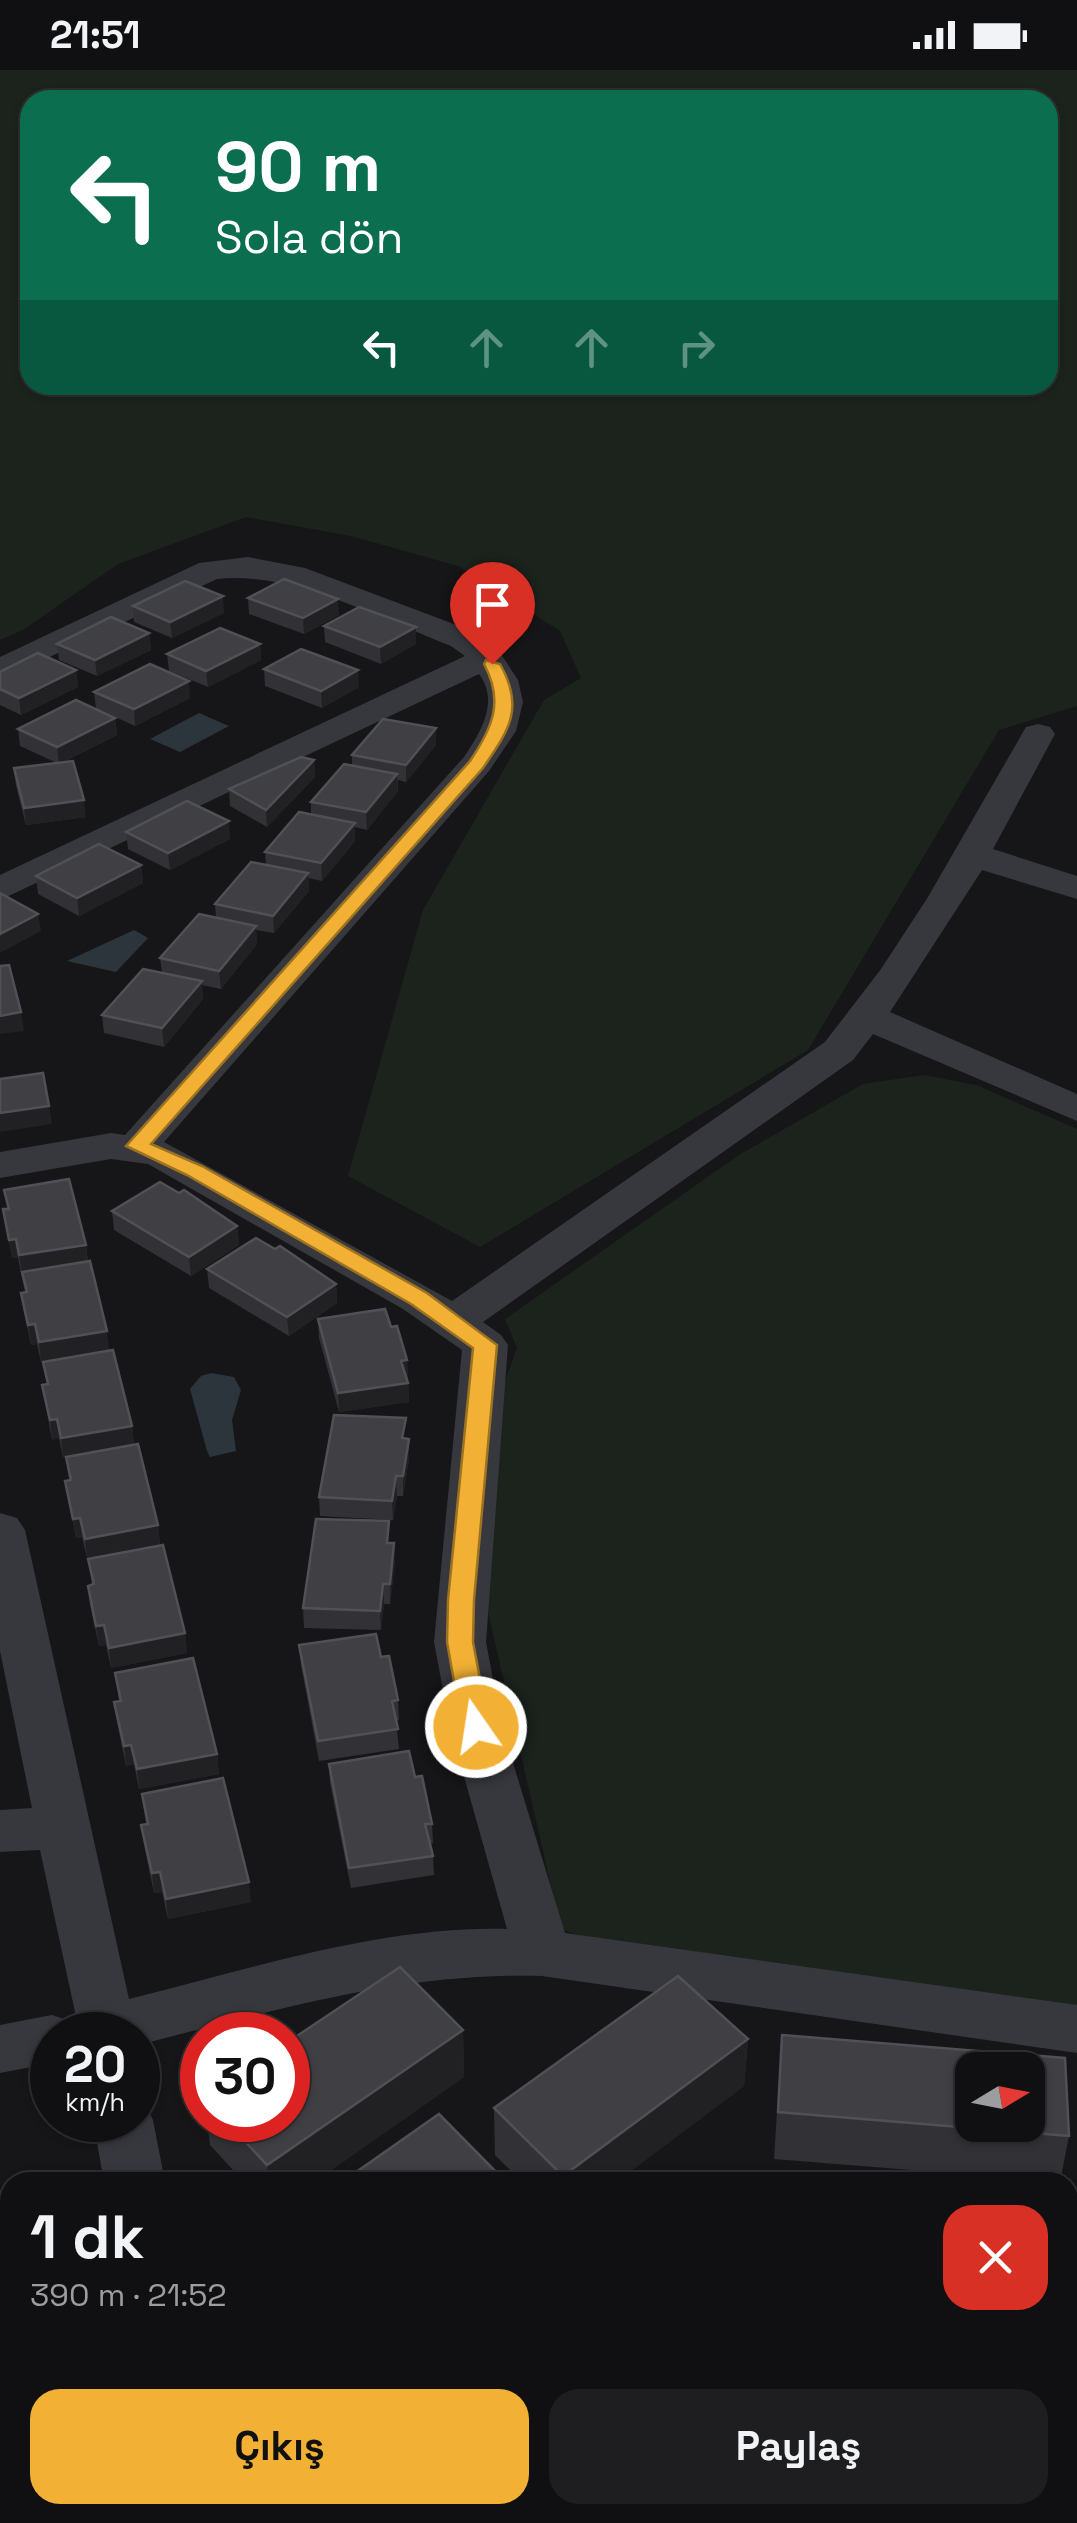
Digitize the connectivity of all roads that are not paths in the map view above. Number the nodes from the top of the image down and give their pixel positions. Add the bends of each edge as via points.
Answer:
1 (487, 658) junction
2 (0, 670) edge
3 (1038, 734) dead end
4 (974, 856) junction
5 (0, 888) edge
6 (1077, 888) edge
7 (867, 1017) junction
8 (1077, 1108) edge
9 (137, 1146) junction
10 (0, 1165) edge
11 (452, 1322) junction
12 (0, 1530) edge
13 (65, 1828) junction
14 (0, 1831) edge
15 (542, 1953) junction
16 (83, 2012) edge
17 (160, 2017) edge
18 (1077, 2029) edge
19 (30, 2044) edge
20 (0, 2049) edge
21 (126, 2142) edge
22 (132, 2172) edge

1 - 2 street via 463,640 294,575 227,566
1 - 5 street
1 - 9 street via 506,702 499,732 477,764
3 - 4 street
4 - 6 street
4 - 7 street
7 - 8 street
7 - 11 street via 839,1050
9 - 10 street
9 - 11 street via 194,1171
11 - 15 street via 485,1345 461,1600 464,1678
12 - 13 street
13 - 14 street
13 - 16 street
15 - 17 street via 394,1962
15 - 18 street
19 - 20 street
21 - 22 street

